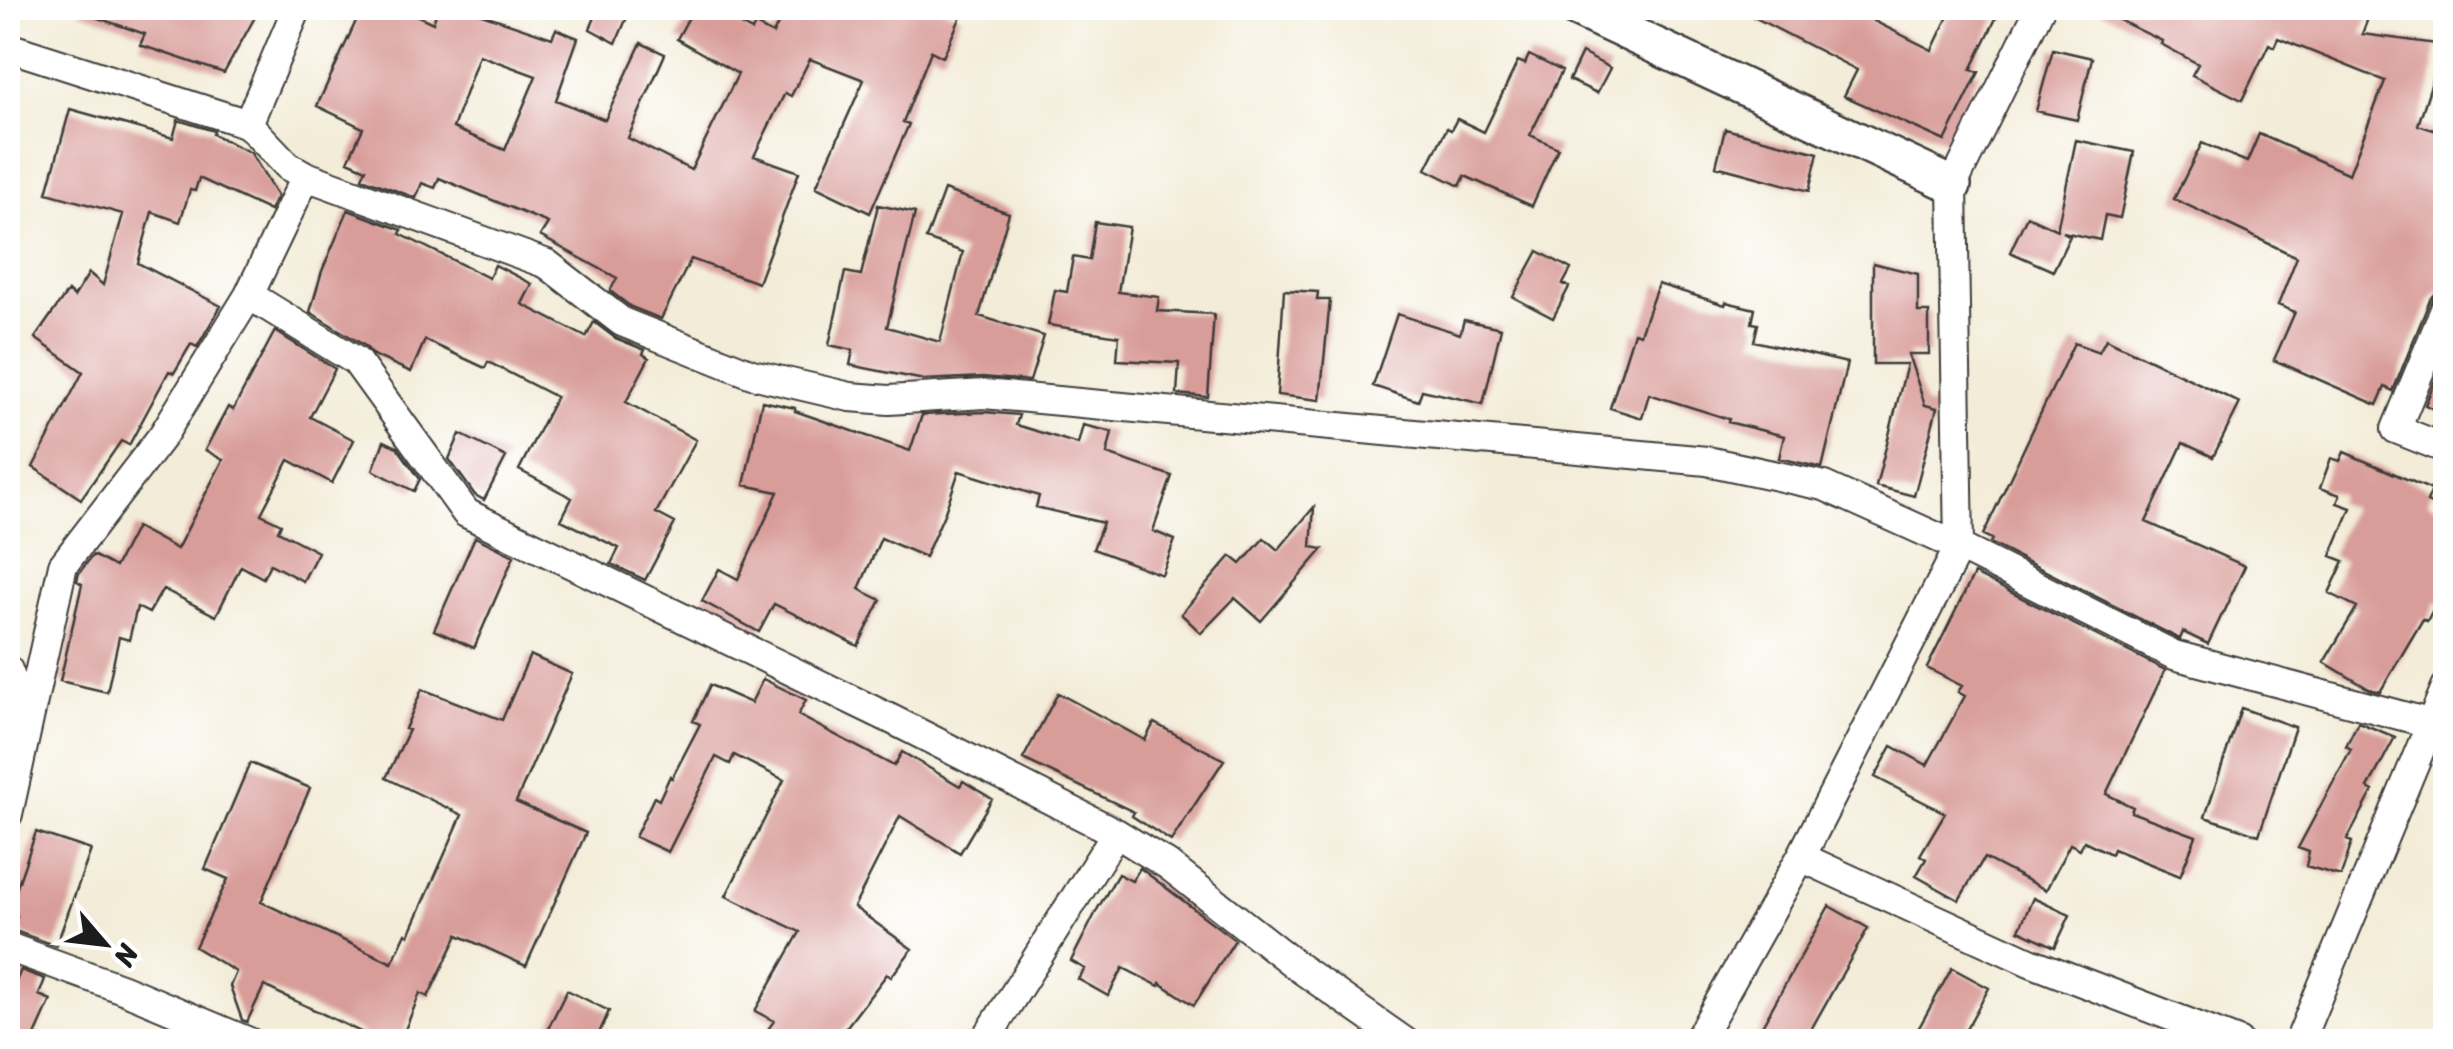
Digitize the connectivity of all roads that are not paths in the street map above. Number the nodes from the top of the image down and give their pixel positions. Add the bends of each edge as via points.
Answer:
1 (297, 8) edge
2 (1576, 8) edge
3 (2040, 8) edge
4 (8, 47) edge
5 (248, 124) junction
6 (306, 176) junction
7 (1952, 185) junction
8 (249, 295) junction
9 (2446, 307) edge
10 (2446, 449) edge
11 (1959, 547) junction
12 (8, 670) edge
13 (2446, 687) edge
14 (28, 722) junction
15 (2437, 724) edge
16 (10, 797) edge
17 (1116, 833) junction
18 (1801, 857) junction
19 (8, 947) edge
20 (249, 1042) edge
21 (984, 1042) edge
22 (1405, 1042) edge
23 (1697, 1042) edge
24 (2238, 1042) edge
25 (2299, 1042) edge

1 - 5 street
2 - 7 street
3 - 7 street
4 - 5 street
5 - 6 street
6 - 8 street
6 - 11 street via 547,264 649,335 752,374 850,397 984,394 1707,461 1824,486
7 - 11 street
8 - 14 street via 162,435 63,566
8 - 17 street via 356,362 466,514
9 - 10 street via 2396,429
11 - 15 street via 2174,655
11 - 18 street
12 - 14 street
13 - 15 street
14 - 16 street
15 - 25 street
17 - 21 street
17 - 22 street
18 - 23 street
18 - 24 street via 2030,962
19 - 20 street

